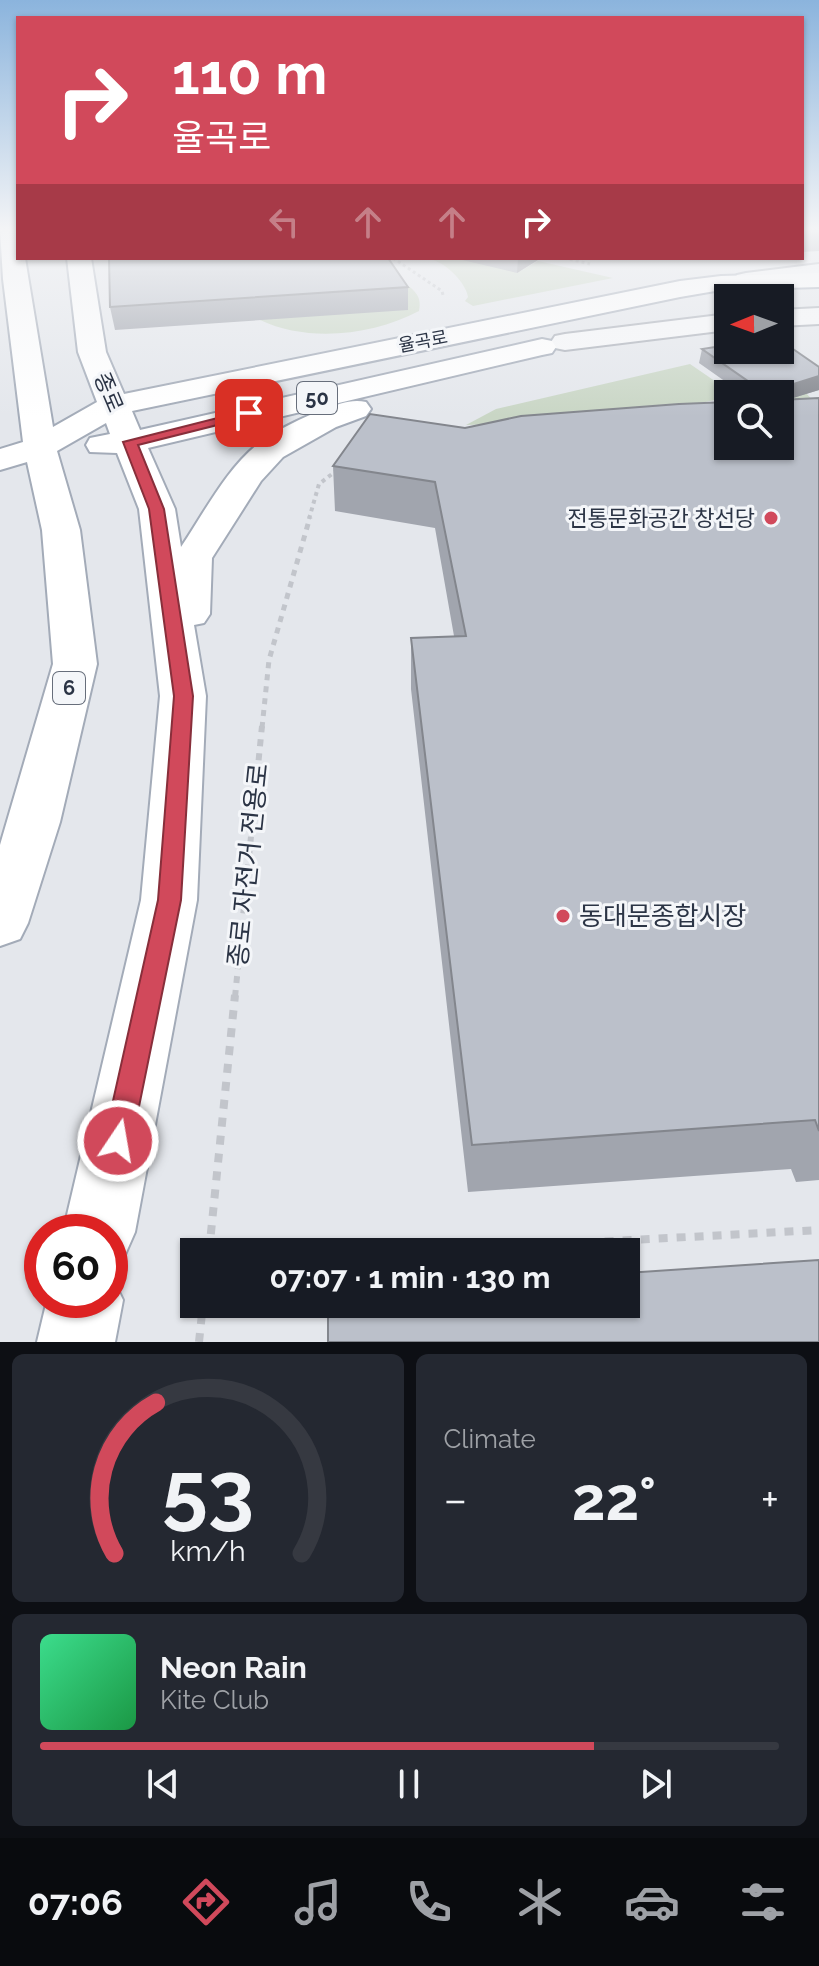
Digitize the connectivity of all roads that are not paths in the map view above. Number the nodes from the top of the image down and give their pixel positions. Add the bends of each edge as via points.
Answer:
1 (5, 291) edge
2 (83, 291) edge
3 (674, 291) edge
4 (819, 306) edge
5 (794, 307) edge
6 (714, 314) edge
7 (819, 316) edge
8 (794, 317) edge
9 (714, 324) edge
10 (90, 341) junction
11 (498, 342) junction
12 (565, 342) junction
13 (265, 373) junction
14 (290, 404) junction
15 (115, 405) junction
16 (130, 442) junction
17 (20, 454) edge
18 (183, 696) junction
19 (0, 923) edge
20 (103, 1214) edge
21 (81, 1318) edge
22 (76, 1342) edge

1 - 17 main road, 6
2 - 10 main road, 종로
3 - 11 main road, 율곡로 / 50
4 - 5 main road
6 - 12 main road, 율곡로 / 50
7 - 8 street
9 - 12 street
10 - 11 main road via 134,367 208,370
10 - 15 main road, 종로
11 - 12 main road, 율곡로 / 50
11 - 13 main road, 율곡로 / 50
11 - 14 main road, 율곡로 / 50
11 - 18 main road via 325,420 271,450 248,475 193,558
13 - 14 main road
13 - 15 main road, 율곡로 / 50
14 - 16 main road, 율곡로 / 50
15 - 16 main road, 종로
15 - 17 main road, 율곡로
16 - 17 main road, 율곡로
16 - 18 main road, 종로 via 157,509
17 - 19 main road, 6 via 61,530 75,664 34,822
18 - 20 main road, 종로 via 169,900
21 - 22 main road

